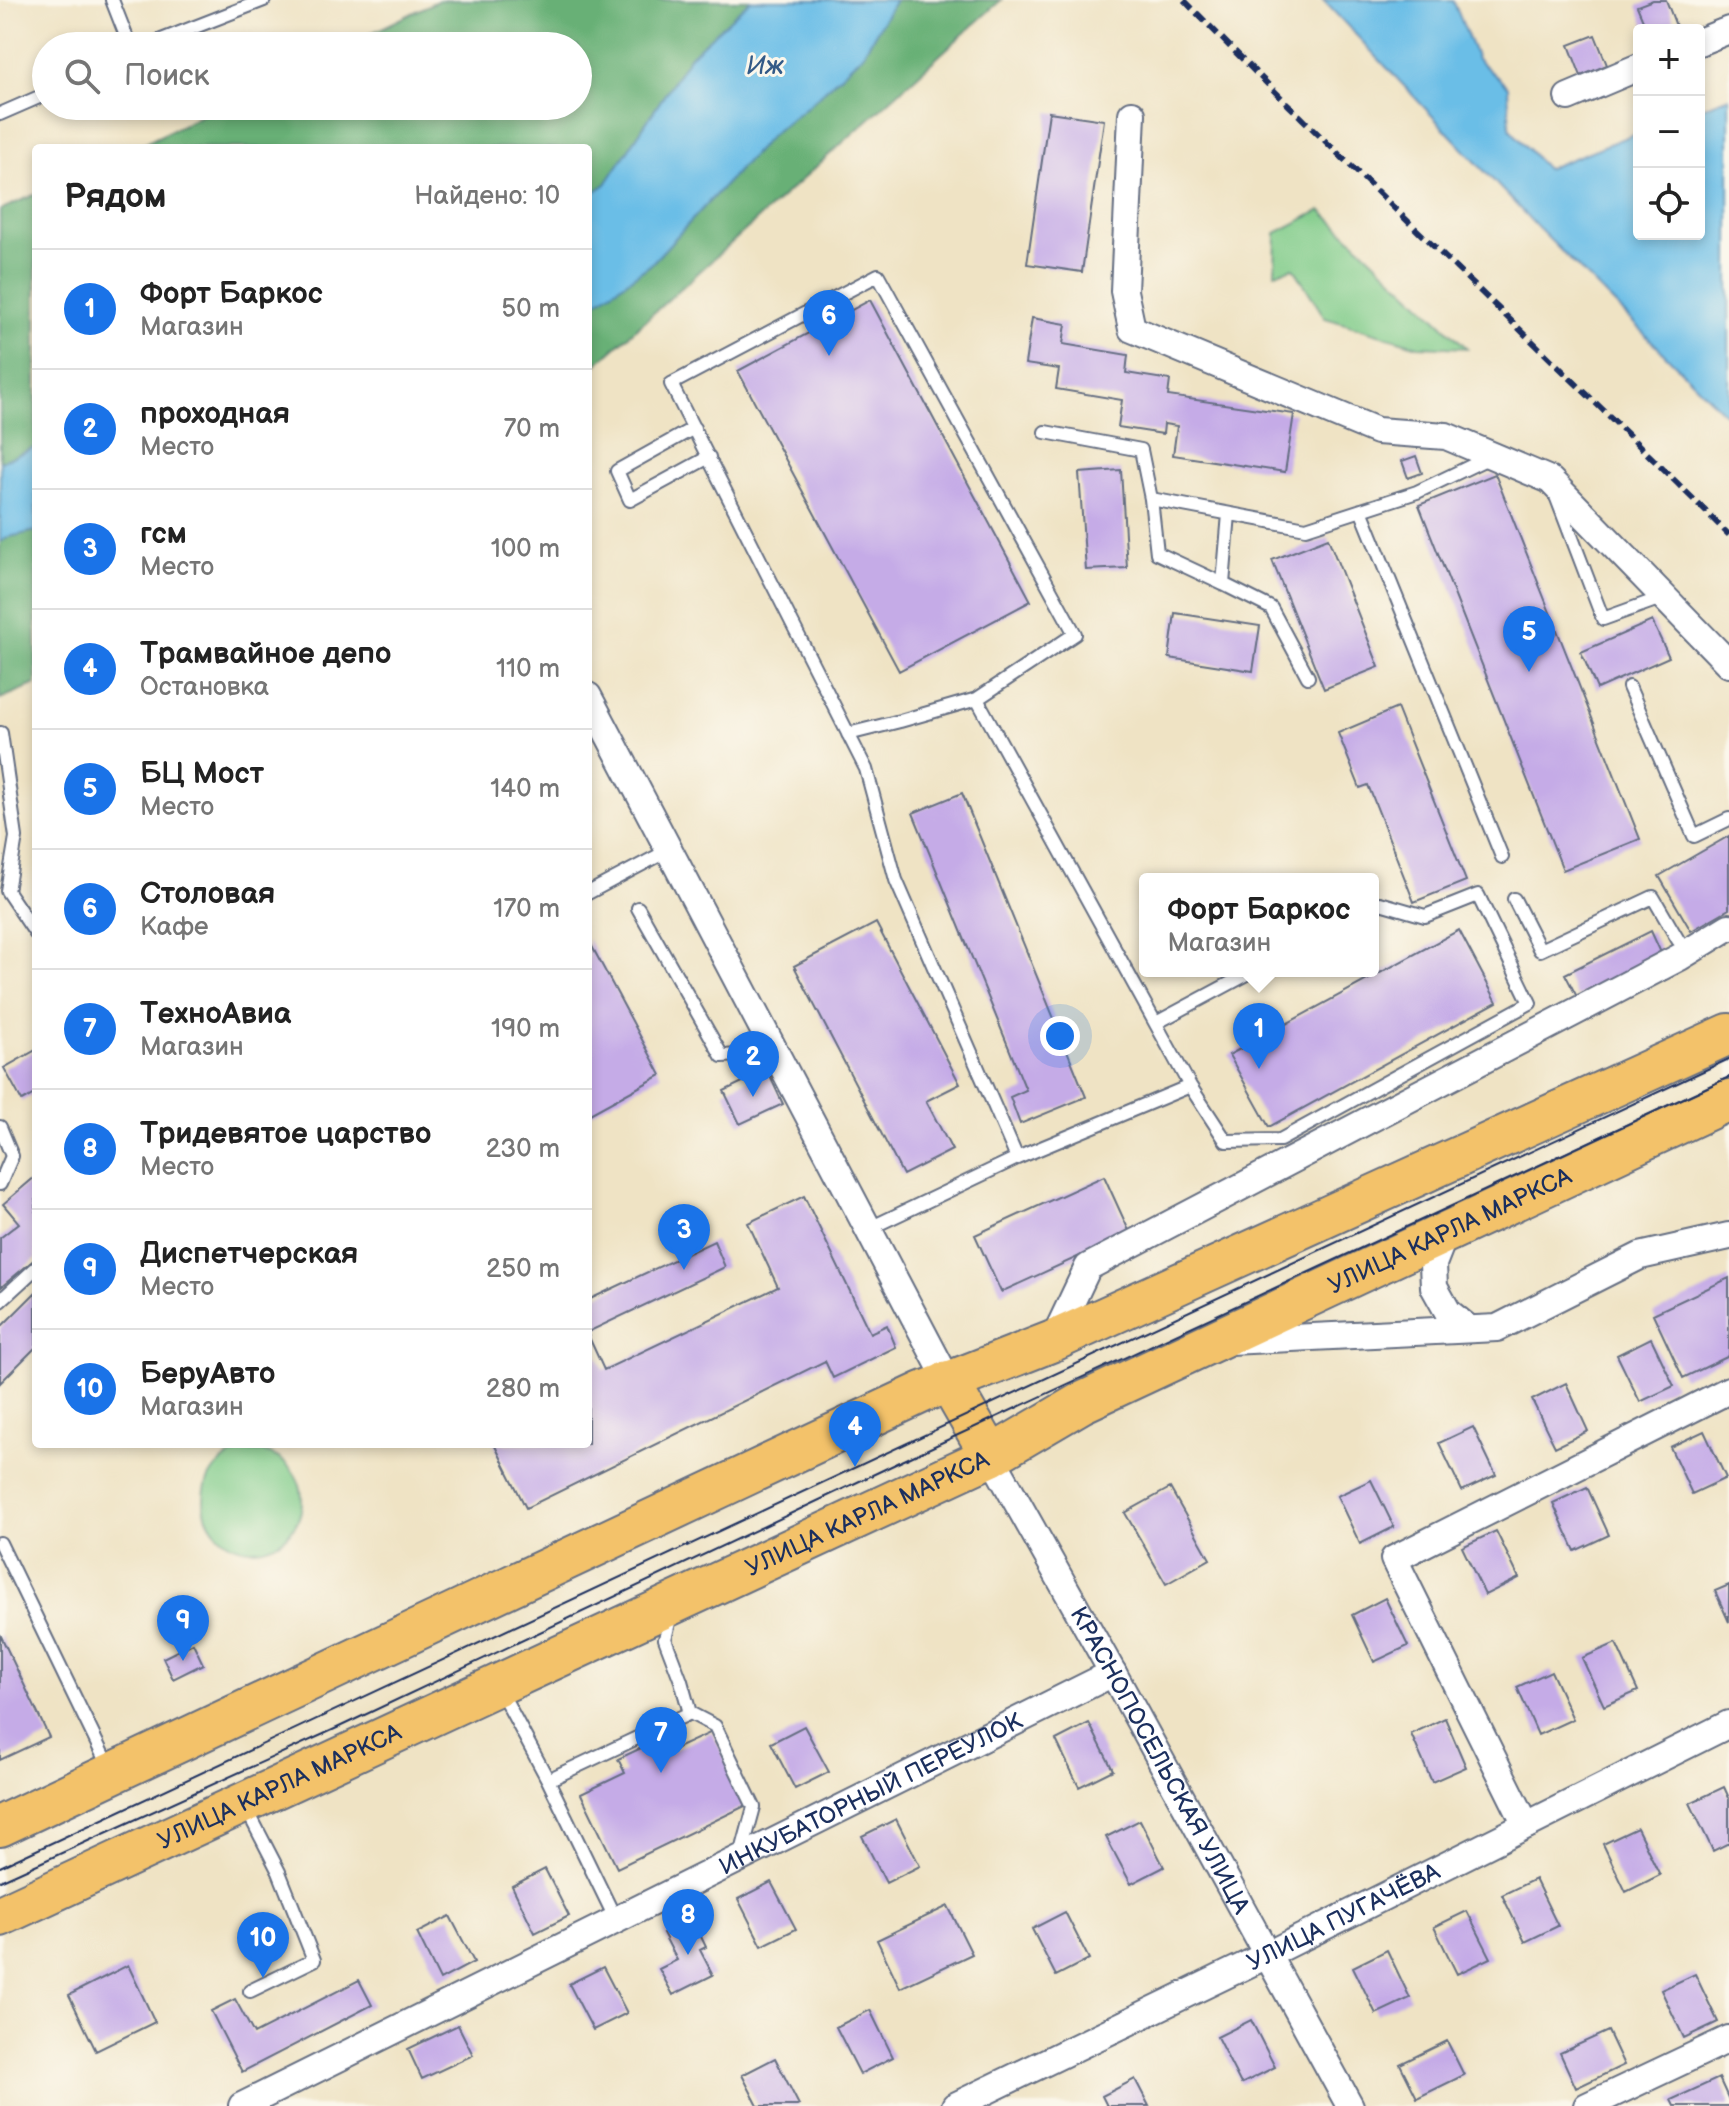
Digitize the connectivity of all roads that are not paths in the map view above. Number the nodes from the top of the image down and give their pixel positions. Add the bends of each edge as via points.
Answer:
1 (112, 0) edge
2 (264, 0) edge
3 (1729, 30) edge
4 (125, 32) edge
5 (182, 32) edge
6 (1705, 40) edge
7 (1633, 70) edge
8 (1568, 97) dead end
9 (32, 100) edge
10 (0, 114) edge
11 (1132, 114) dead end
12 (694, 428) junction
13 (1045, 432) dead end
14 (1493, 456) junction
15 (709, 457) junction
16 (1550, 480) junction
17 (1151, 499) junction
18 (1361, 510) junction
19 (1229, 514) junction
20 (1223, 584) junction
21 (1664, 597) junction
22 (1729, 664) edge
23 (1308, 677) dead end
24 (1629, 687) dead end
25 (977, 699) junction
26 (592, 704) edge
27 (1, 733) edge
28 (848, 734) junction
29 (1729, 819) edge
30 (669, 850) junction
31 (1502, 857) dead end
32 (592, 891) edge
33 (1514, 899) dead end
34 (1379, 903) edge
35 (638, 908) dead end
36 (1729, 927) edge
37 (32, 928) edge
38 (1684, 954) junction
39 (1242, 977) edge
40 (1156, 1023) junction
41 (1729, 1034) edge
42 (773, 1047) junction
43 (1190, 1086) junction
44 (1729, 1100) edge
45 (0, 1127) edge
46 (1017, 1158) junction
47 (0, 1184) edge
48 (1478, 1217) junction
49 (868, 1229) junction
50 (1729, 1236) edge
51 (32, 1272) edge
52 (0, 1301) edge
53 (1469, 1329) junction
54 (1053, 1341) junction
55 (1211, 1342) junction
56 (948, 1381) junction
57 (1729, 1390) edge
58 (991, 1456) junction
59 (0, 1543) edge
60 (674, 1604) junction
61 (1113, 1673) junction
62 (497, 1685) junction
63 (690, 1713) junction
64 (1729, 1724) edge
65 (112, 1773) junction
66 (548, 1780) junction
67 (244, 1803) junction
68 (1526, 1825) junction
69 (0, 1826) edge
70 (740, 1858) junction
71 (0, 1916) edge
72 (616, 1920) junction
73 (1267, 1955) junction
74 (250, 1991) dead end
75 (1729, 2039) edge
76 (242, 2106) edge
77 (955, 2106) edge
78 (1350, 2106) edge
79 (1587, 2106) edge

1 - 4 lane
2 - 5 lane
3 - 6 street
7 - 8 street
9 - 10 lane
11 - 14 street via 1124,291 1132,329 1377,431 1446,436
12 - 15 lane
12 - 15 lane via 617,471 630,500
12 - 25 lane via 671,384 878,275 1075,634
13 - 17 lane via 1141,450
14 - 16 street
14 - 18 lane via 1417,492
15 - 28 lane
16 - 21 street
16 - 21 lane via 1603,619
17 - 19 lane
17 - 20 lane via 1157,553
18 - 19 lane via 1306,528
18 - 31 lane
19 - 20 lane
20 - 23 lane via 1271,608
21 - 22 street
24 - 29 lane via 1694,836
25 - 28 lane
25 - 40 lane
26 - 30 street
27 - 37 lane via 16,837 7,891
28 - 46 lane via 866,769 896,880
30 - 32 lane
30 - 42 street
33 - 38 lane via 1540,950 1653,897
34 - 43 lane via 1425,916 1478,895 1530,1003 1280,1140 1226,1141
35 - 42 lane via 722,1056 758,1054
36 - 38 street
38 - 54 street via 1088,1267
39 - 40 lane
40 - 43 lane
41 - 54 main road
42 - 49 street
43 - 46 lane
44 - 48 main road, УЛИЦА КАРЛА МАРКСА
45 - 47 lane via 12,1156
46 - 49 lane
48 - 53 street via 1442,1241 1433,1264 1434,1287 1448,1312
48 - 55 main road, УЛИЦА КАРЛА МАРКСА
49 - 56 street
50 - 53 street via 1640,1256 1497,1328
51 - 52 lane
53 - 55 street
54 - 56 main road
55 - 58 main road, УЛИЦА КАРЛА МАРКСА via 1081,1403
56 - 58 main road
56 - 65 main road
57 - 68 street via 1394,1559
58 - 60 main road, УЛИЦА КАРЛА МАРКСА
58 - 61 street, КРАСНОПОСЕЛЬСКАЯ УЛИЦА
59 - 65 lane
60 - 62 main road, УЛИЦА КАРЛА МАРКСА
60 - 63 lane via 665,1639
61 - 70 street, ИНКУБАТОРНЫЙ ПЕРЕУЛОК
61 - 73 street, КРАСНОПОСЕЛЬСКАЯ УЛИЦА
62 - 66 lane
62 - 67 main road, УЛИЦА КАРЛА МАРКСА
63 - 66 lane
63 - 70 lane via 715,1726 754,1807
64 - 68 street, УЛИЦА ПУГАЧЁВА
65 - 69 main road
66 - 72 lane
67 - 71 main road, УЛИЦА КАРЛА МАРКСА
67 - 74 lane via 314,1960
68 - 73 street, УЛИЦА ПУГАЧЁВА
70 - 72 street, ИНКУБАТОРНЫЙ ПЕРЕУЛОК
72 - 76 street, ИНКУБАТОРНЫЙ ПЕРЕУЛОК
73 - 77 street, УЛИЦА ПУГАЧЁВА
73 - 78 street, КРАСНОПОСЕЛЬСКАЯ УЛИЦА
75 - 79 street

